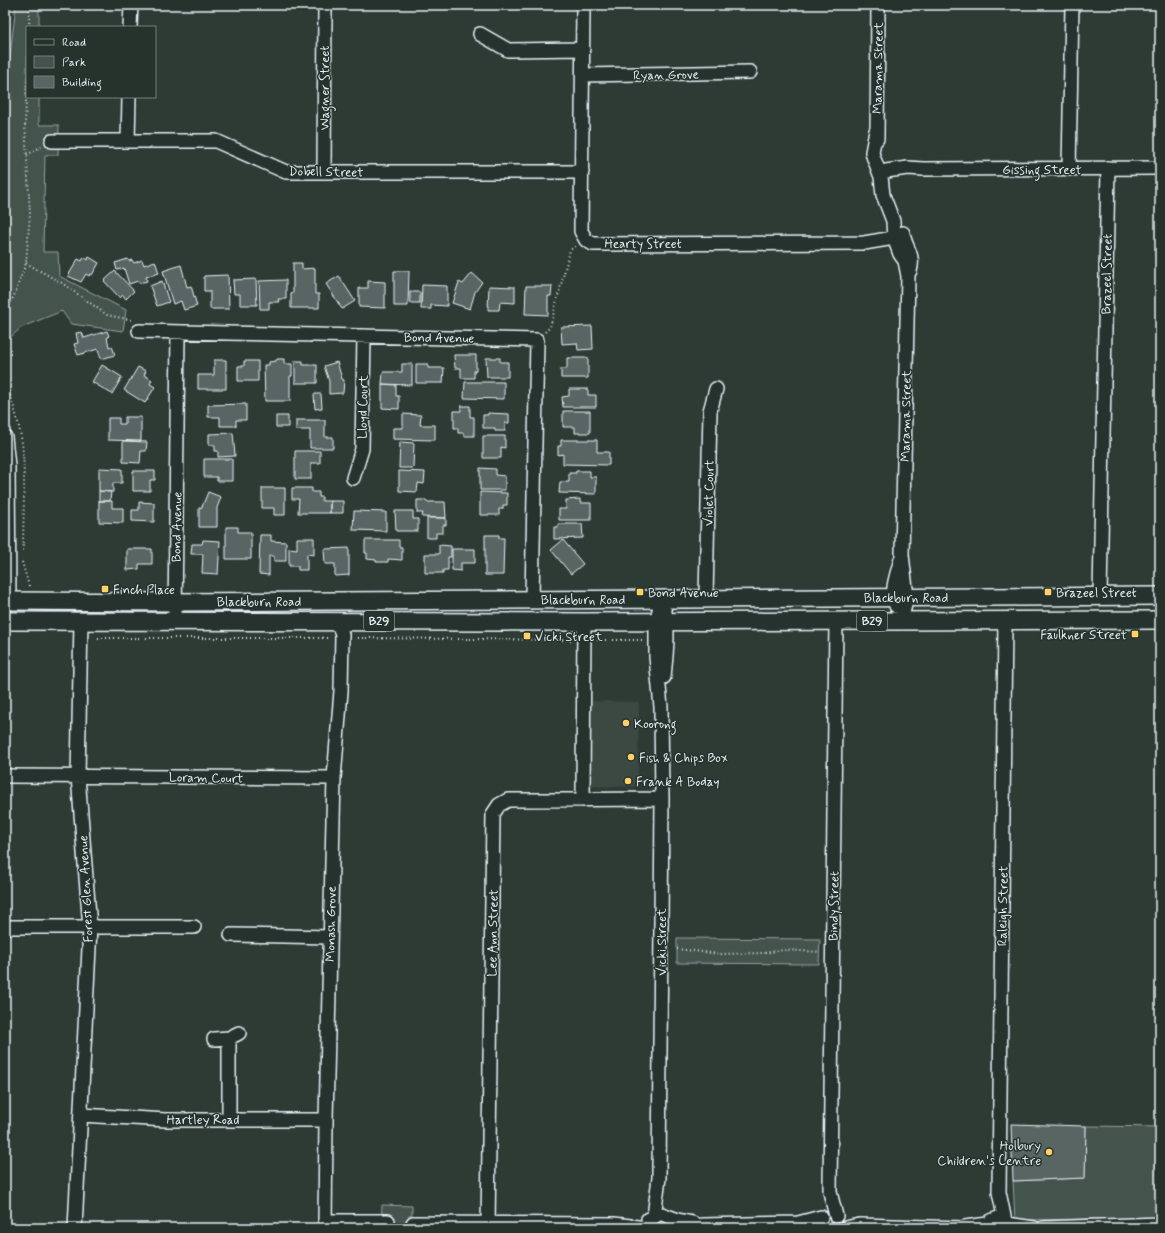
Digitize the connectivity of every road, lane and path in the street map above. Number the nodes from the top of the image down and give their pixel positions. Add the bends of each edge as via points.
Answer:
1 (30, 5) edge
2 (131, 5) edge
3 (325, 5) edge
4 (583, 5) edge
5 (878, 5) edge
6 (1072, 5) edge
7 (29, 26) edge
8 (130, 26) edge
9 (480, 34) dead end
10 (583, 49) junction
11 (750, 72) dead end
12 (583, 75) junction
13 (26, 98) edge
14 (129, 98) edge
15 (52, 141) joint
16 (128, 141) junction
17 (27, 155) junction
18 (1108, 168) junction
19 (1160, 168) edge
20 (1069, 169) junction
21 (324, 172) junction
22 (582, 172) junction
23 (885, 175) junction
24 (586, 240) junction
25 (899, 241) junction
26 (26, 263) junction
27 (5, 313) edge
28 (139, 331) joint
29 (178, 332) junction
30 (364, 336) junction
31 (537, 340) junction
32 (716, 389) dead end
33 (5, 438) edge
34 (353, 478) dead end
35 (1100, 596) junction
36 (1160, 596) edge
37 (900, 597) junction
38 (706, 598) junction
39 (532, 599) junction
40 (662, 599) junction
41 (7, 601) edge
42 (175, 602) junction
43 (175, 620) junction
44 (1005, 620) junction
45 (1160, 620) edge
46 (5, 621) edge
47 (81, 621) junction
48 (337, 621) junction
49 (836, 621) junction
50 (901, 621) junction
51 (584, 622) junction
52 (661, 622) junction
53 (98, 638) dead end
54 (329, 638) dead end
55 (358, 638) dead end
56 (585, 640) junction
57 (643, 640) dead end
58 (5, 776) edge
59 (78, 776) junction
60 (334, 778) junction
61 (662, 799) junction
62 (583, 800) junction
63 (5, 927) edge
64 (194, 927) dead end
65 (90, 928) junction
66 (231, 935) dead end
67 (330, 937) junction
68 (677, 948) dead end
69 (820, 952) dead end
70 (214, 1039) dead end
71 (81, 1115) junction
72 (229, 1120) junction
73 (326, 1120) junction
74 (830, 1192) junction
75 (999, 1192) junction
76 (837, 1220) edge
77 (388, 1221) dead end
78 (658, 1221) edge
79 (819, 1222) edge
80 (413, 1223) dead end
81 (989, 1224) edge
82 (1007, 1224) edge
83 (1160, 1224) edge
84 (325, 1225) edge
85 (703, 1225) junction
86 (859, 1225) junction
87 (488, 1226) edge
88 (75, 1228) edge
89 (681, 1228) edge
90 (845, 1228) edge
91 (964, 1228) edge
92 (1034, 1228) edge
93 (1043, 1228) edge

1 - 7 path
2 - 8 street
3 - 21 street, Wagner Street
4 - 10 street, Hearty Street
5 - 23 street, Marama Street via 876,130 878,153
6 - 20 street
9 - 10 street via 508,50
10 - 12 street, Hearty Street
11 - 12 street, Ryan Grove
12 - 22 street, Hearty Street
13 - 17 path
14 - 16 street
15 - 16 street, Dobell Street
15 - 17 path
16 - 21 street, Dobell Street via 216,141 286,172
17 - 26 path via 30,214
18 - 19 street, Gissing Street
18 - 20 street, Gissing Street
18 - 35 street, Brazeel Street
20 - 23 street, Gissing Street via 908,168
21 - 22 street, Dobell Street
22 - 24 street, Hearty Street via 581,231
23 - 25 street, Marama Street via 901,221
24 - 25 street, Hearty Street via 593,244 878,245
24 - 31 path via 570,250 550,327
25 - 37 street, Marama Street via 908,276 902,555 893,588
26 - 27 path
26 - 28 path via 62,283 107,315 132,320
28 - 29 street, Bond Avenue
29 - 30 street, Bond Avenue
29 - 42 street, Bond Avenue
30 - 31 street, Bond Avenue
30 - 34 street, Lloyd Court via 362,449
31 - 39 street
32 - 38 street, Violet Court via 710,411
33 - 41 street via 8,466
35 - 36 main road, Blackburn Road / B29
35 - 37 main road, Blackburn Road / B29
37 - 38 main road, Blackburn Road / B29
37 - 50 street
38 - 40 main road, Blackburn Road / B29
39 - 40 main road, Blackburn Road / B29
39 - 42 main road, Blackburn Road / B29
40 - 52 street, Vicki Street
41 - 42 main road, Blackburn Road / B29
42 - 43 street, Bond Avenue
43 - 47 main road, Blackburn Road / B29
43 - 48 main road, Blackburn Road / B29
44 - 45 main road, Blackburn Road / B29
44 - 50 main road, Blackburn Road / B29
44 - 75 street, Raleigh Street
46 - 47 main road, Blackburn Road / B29
47 - 59 street, Forest Glen Avenue
48 - 51 main road, Blackburn Road / B29
48 - 60 street, Monash Grove via 342,634 341,690
49 - 50 main road, Blackburn Road / B29
49 - 52 main road, Blackburn Road / B29
49 - 74 street, Bindy Street
51 - 52 main road, Blackburn Road / B29
51 - 56 street
52 - 61 street, Vicki Street via 666,657 661,707
53 - 54 path
55 - 56 path
56 - 57 path
56 - 62 street
58 - 59 street, Loram Court
59 - 60 street, Loram Court
59 - 65 street, Forest Glen Avenue
60 - 67 street, Monash Grove
61 - 62 street, Lee Ann Street
61 - 78 street, Vicki Street
62 - 87 street, Lee Ann Street via 508,800 498,804 494,814
63 - 65 street
64 - 65 street
65 - 71 street, Forest Glen Avenue
66 - 67 street
67 - 73 street, Monash Grove
68 - 69 path via 720,954 784,950
70 - 72 street via 234,1036
71 - 72 street, Hartley Road via 166,1120
71 - 88 street, Forest Glen Avenue
72 - 73 street, Hartley Road
73 - 84 street, Monash Grove
74 - 76 street, Bindy Street
74 - 79 street, Bindy Street
75 - 81 street, Raleigh Street
75 - 82 street, Raleigh Street
76 - 79 street via 828,1213
76 - 86 street
77 - 84 street
78 - 85 street via 678,1220
78 - 87 street
79 - 85 street
80 - 87 street
81 - 82 street via 998,1218
81 - 91 street
82 - 92 street
83 - 93 street
85 - 89 street
86 - 90 street
86 - 91 street

